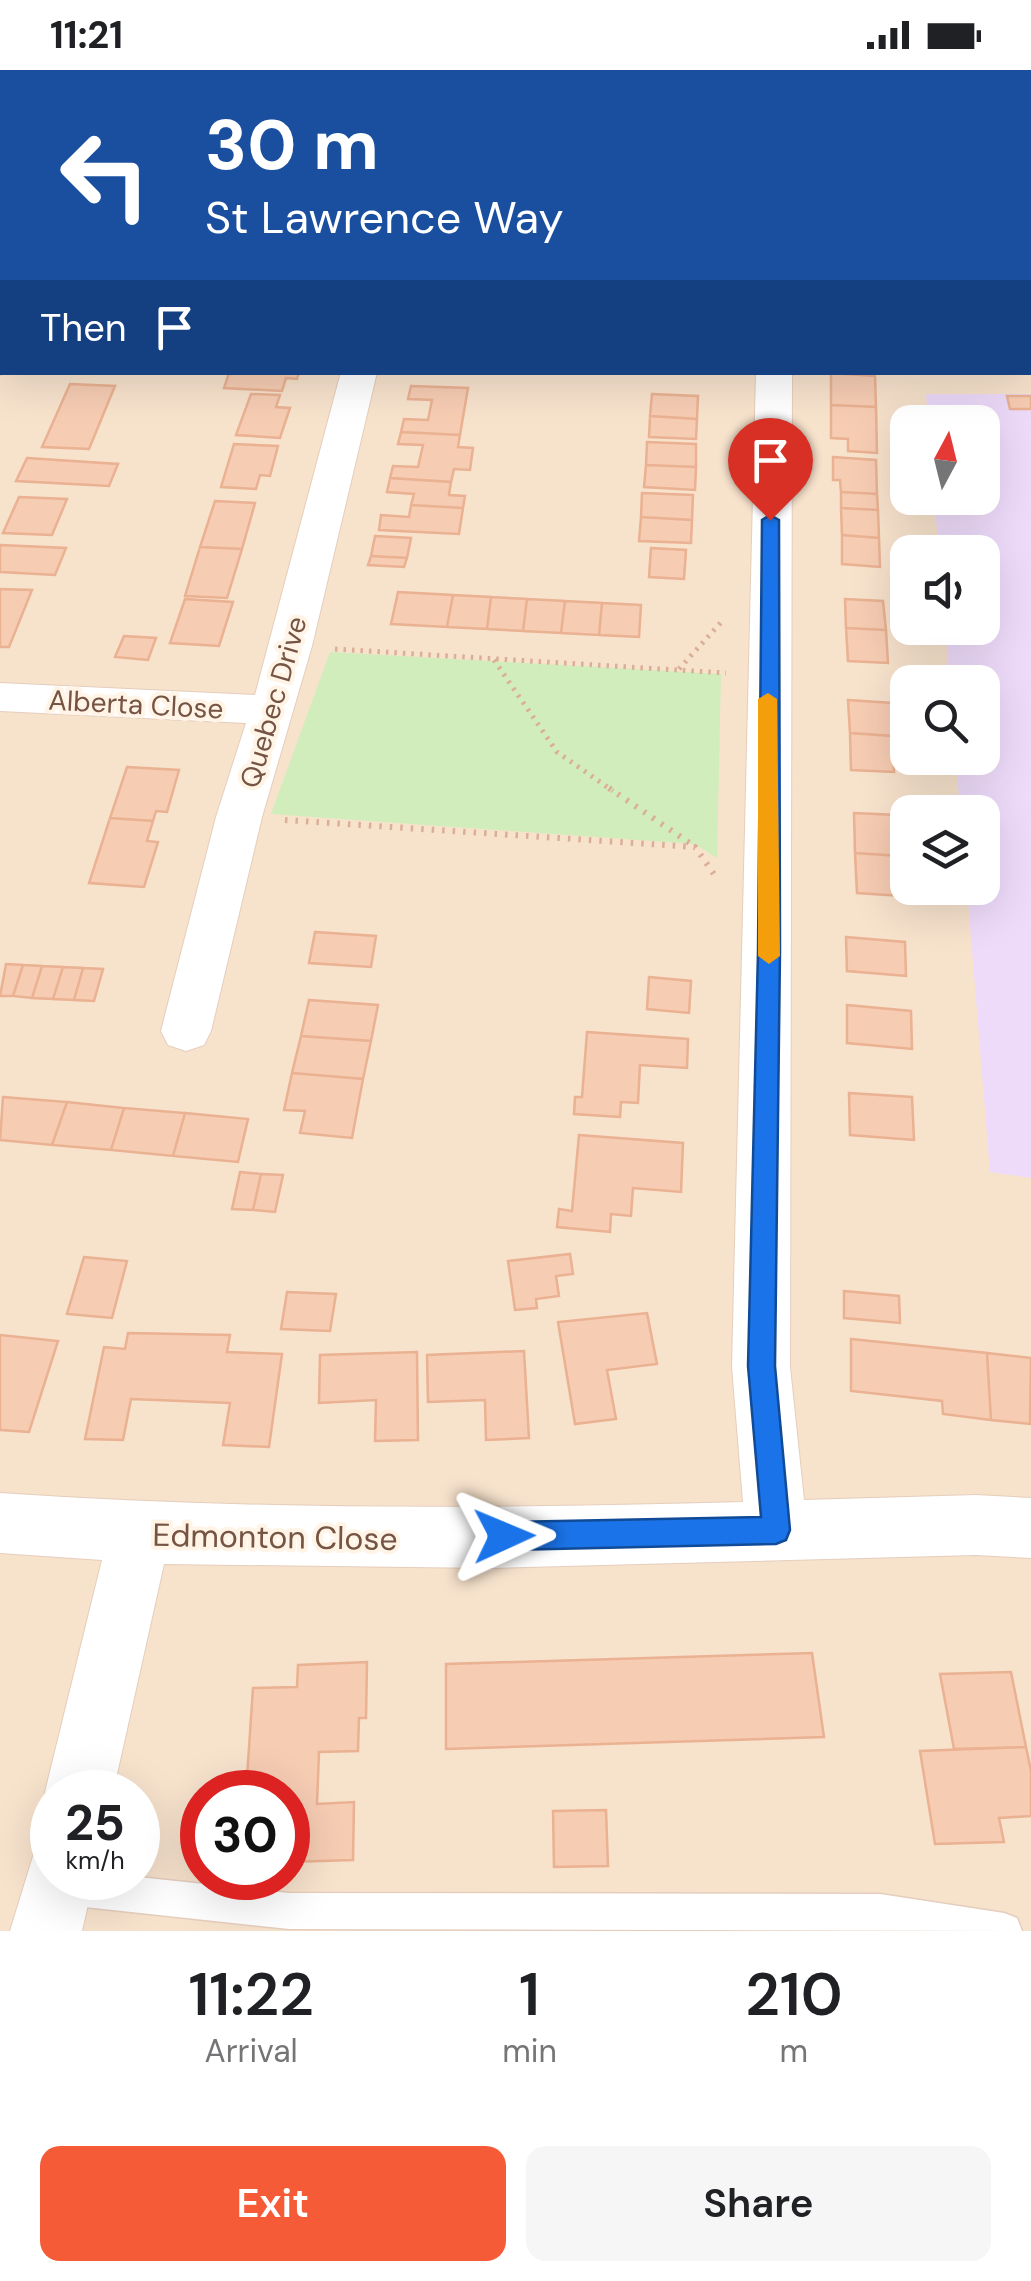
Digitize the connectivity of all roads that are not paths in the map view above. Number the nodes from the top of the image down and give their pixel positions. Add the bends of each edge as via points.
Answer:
1 (358, 375) edge
2 (774, 375) edge
3 (0, 697) edge
4 (272, 710) junction
5 (186, 1030) dead end
6 (0, 1523) edge
7 (1031, 1528) edge
8 (776, 1530) junction
9 (139, 1536) junction
10 (84, 1770) edge
11 (90, 1900) edge
12 (1004, 1931) edge

1 - 4 street, Quebec Drive
2 - 8 street via 761,1366
3 - 4 street, Alberta Close
4 - 5 street, Quebec Drive
6 - 9 street, Edmonton Close
7 - 8 street, Edmonton Close
8 - 9 street, Edmonton Close via 309,1540
9 - 10 street
11 - 12 lane via 289,1911 880,1912

